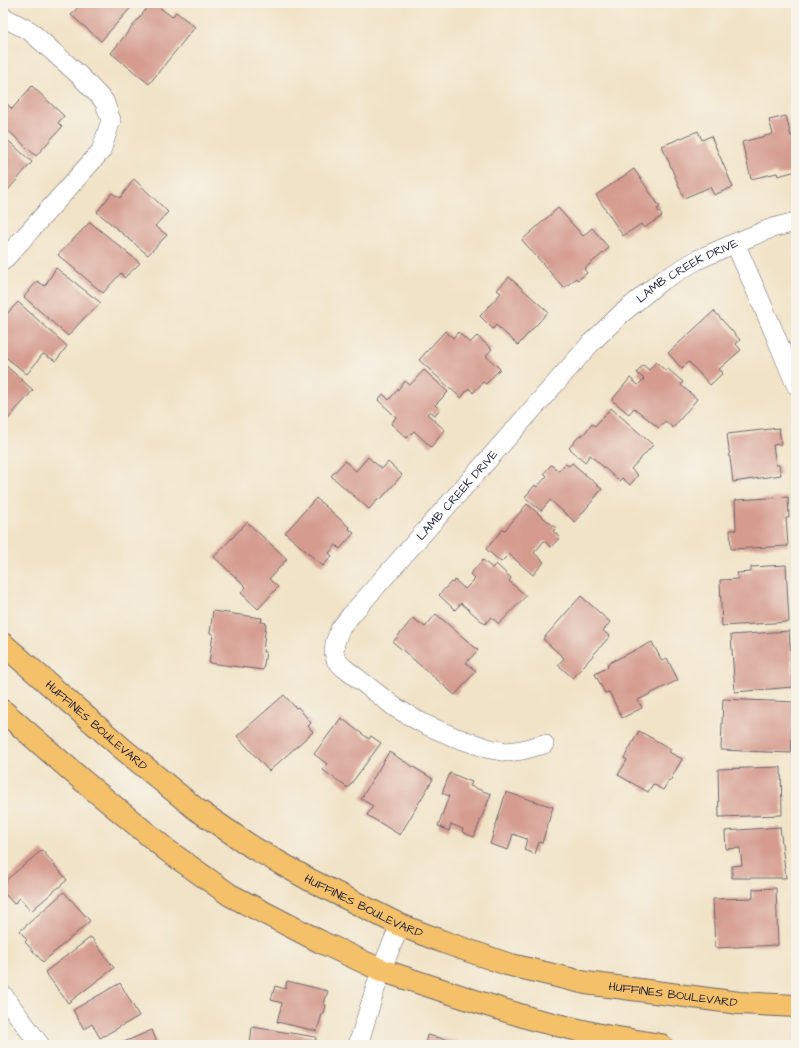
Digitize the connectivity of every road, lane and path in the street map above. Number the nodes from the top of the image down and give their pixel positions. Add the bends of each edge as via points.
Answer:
1 (3, 17) edge
2 (796, 222) edge
3 (735, 243) junction
4 (3, 260) edge
5 (796, 385) edge
6 (3, 644) edge
7 (3, 711) edge
8 (544, 744) dead end
9 (400, 925) junction
10 (381, 970) junction
11 (3, 995) edge
12 (796, 1006) edge
13 (40, 1045) edge
14 (358, 1045) edge
15 (661, 1045) edge

1 - 4 street via 30,31 79,75 104,101 110,120 101,151
2 - 3 street, LAMB CREEK DRIVE via 772,228
3 - 5 street
3 - 8 street, LAMB CREEK DRIVE via 697,260 660,282 590,343 340,629 334,652 336,660 396,708 424,724 454,737 506,752
6 - 9 main road, HUFFINES BOULEVARD via 196,809 252,847 310,880
7 - 10 main road via 168,851 230,895
9 - 10 street
9 - 12 main road, HUFFINES BOULEVARD via 507,964 586,983 739,1002
10 - 14 street
10 - 15 main road via 536,1020 600,1035
11 - 13 street

